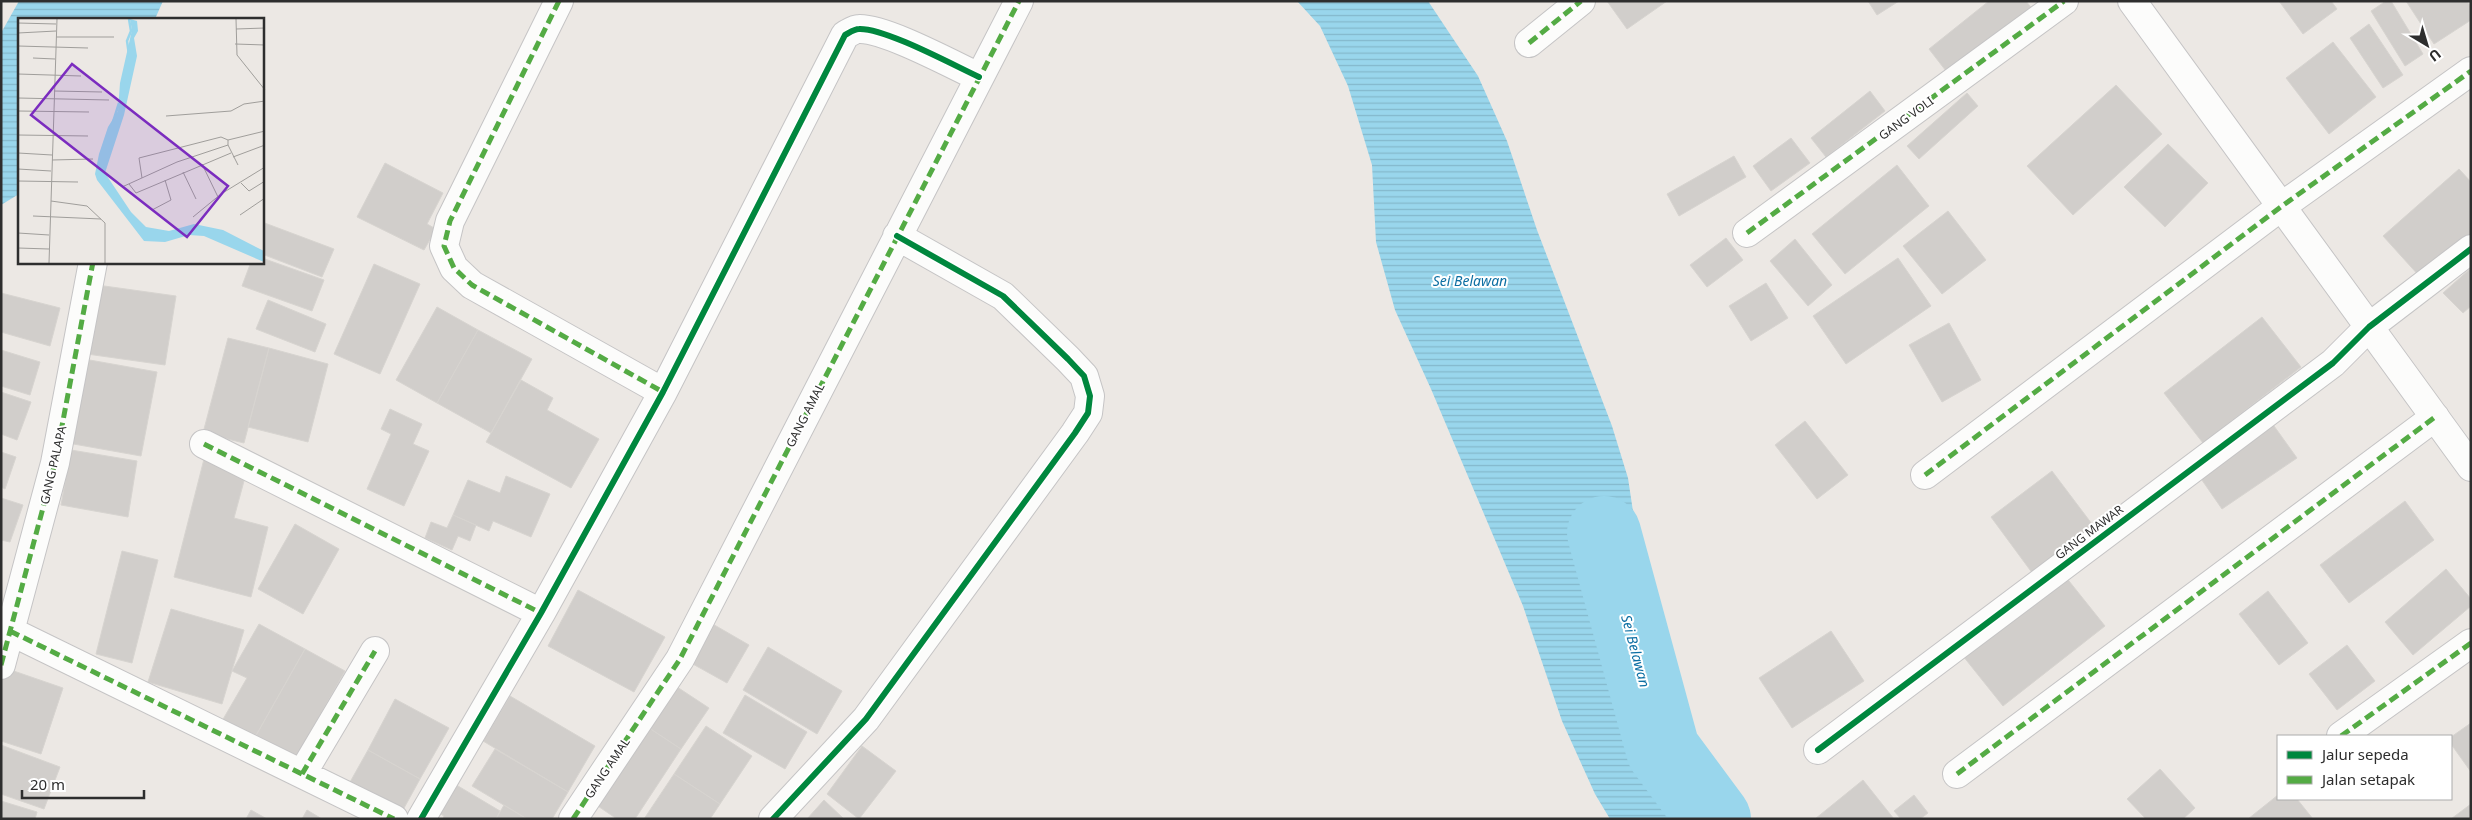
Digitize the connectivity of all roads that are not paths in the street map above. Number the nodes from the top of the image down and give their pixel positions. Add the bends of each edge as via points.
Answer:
1 (559, 1) edge
2 (1019, 1) edge
3 (1581, 1) edge
4 (2064, 1) edge
5 (2132, 1) edge
6 (1530, 43) dead end
7 (2471, 71) edge
8 (979, 77) junction
9 (2282, 206) junction
10 (1747, 233) dead end
11 (897, 236) junction
12 (2471, 250) edge
13 (92, 264) edge
14 (2369, 327) junction
15 (663, 392) junction
16 (2435, 417) junction
17 (204, 444) dead end
18 (2471, 467) edge
19 (1925, 475) dead end
20 (541, 613) junction
21 (10, 631) junction
22 (2471, 643) edge
23 (375, 651) dead end
24 (1, 665) edge
25 (2342, 735) edge
26 (1818, 750) dead end
27 (302, 774) junction
28 (1957, 774) dead end
29 (394, 819) edge
30 (421, 819) edge
31 (573, 819) edge
32 (773, 819) edge

1 - 15 street via 450,221 444,246 454,268 472,285
2 - 8 street, GANG AMAL
3 - 6 street
4 - 10 street, GANG VOLI
5 - 9 street
7 - 9 street
8 - 11 street, GANG AMAL
8 - 15 street via 898,39 859,29 845,35
9 - 14 street
9 - 19 street
11 - 31 street, GANG AMAL via 680,658
11 - 32 street via 1003,296 1084,376 1090,396 1088,413 866,719
12 - 14 street, GANG MAWAR
13 - 21 street, GANG PALAPA via 55,462
14 - 16 street
14 - 26 street, GANG MAWAR via 2333,363
15 - 20 street
16 - 18 street
16 - 28 street
17 - 20 street
20 - 30 street
21 - 24 street, GANG PALAPA
21 - 27 street
22 - 25 street
23 - 27 street
27 - 29 street

